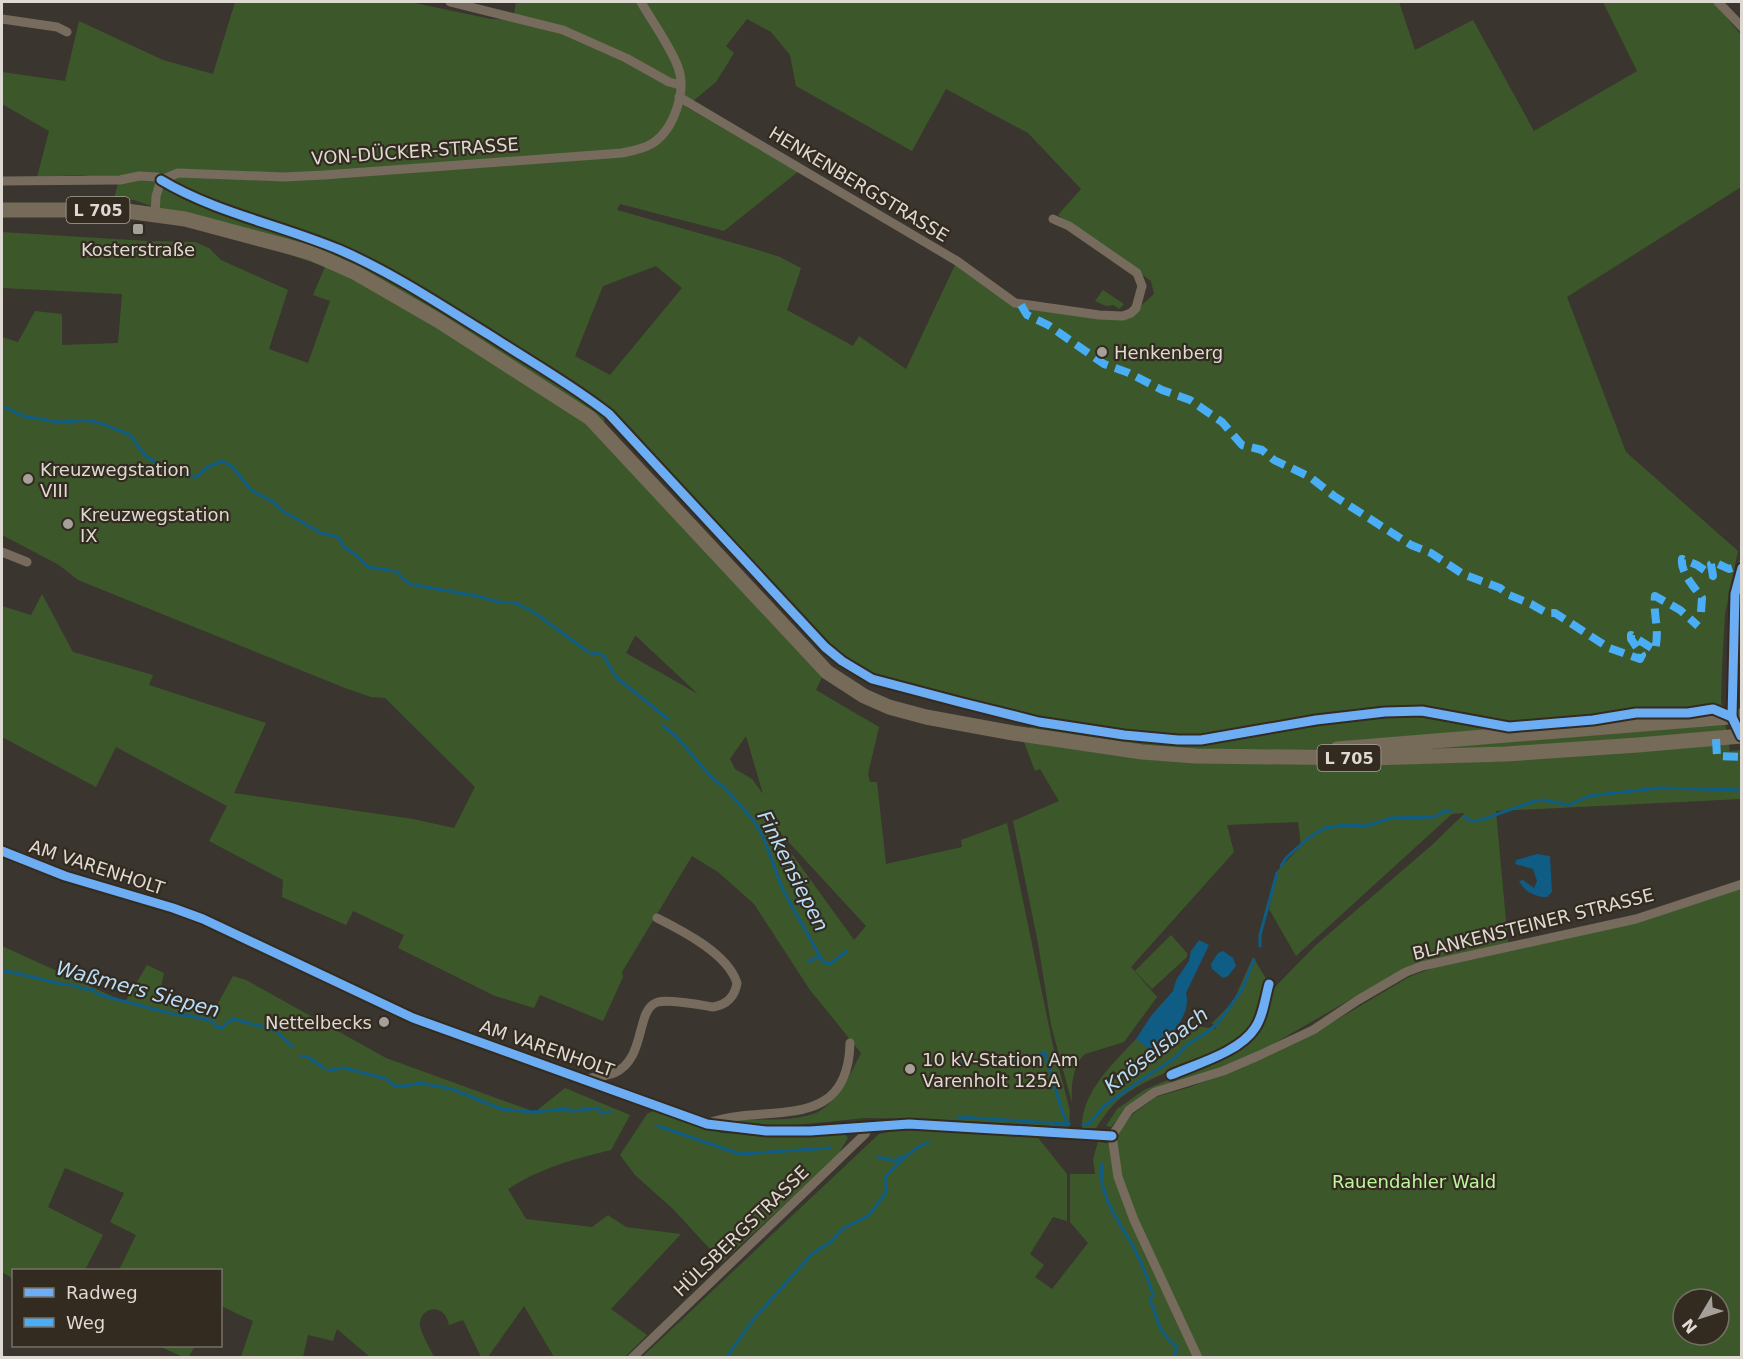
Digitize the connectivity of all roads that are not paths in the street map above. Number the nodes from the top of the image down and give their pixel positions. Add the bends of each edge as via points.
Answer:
1 (450, 2) edge
2 (641, 2) edge
3 (1718, 2) edge
4 (2, 19) edge
5 (1742, 27) edge
6 (68, 33) dead end
7 (680, 85) junction
8 (679, 97) junction
9 (161, 180) junction
10 (2, 181) edge
11 (2, 210) edge
12 (155, 215) junction
13 (1053, 219) dead end
14 (2, 552) edge
15 (27, 562) dead end
16 (1742, 568) edge
17 (1734, 610) junction
18 (1742, 659) edge
19 (1737, 716) edge
20 (1741, 736) edge
21 (1247, 756) junction
22 (2, 851) edge
23 (1742, 884) edge
24 (657, 918) dead end
25 (850, 1043) dead end
26 (587, 1079) junction
27 (707, 1124) junction
28 (870, 1126) junction
29 (1113, 1136) junction
30 (632, 1358) edge
31 (1198, 1358) edge

1 - 7 street via 563,30
2 - 7 street via 678,69
3 - 5 street
4 - 6 street via 57,27
7 - 8 street
8 - 9 street, VON-DÜCKER-STRASSE via 661,136 642,148 622,153 284,177 178,173
8 - 13 street, HENKENBERGSTRASSE via 957,261 1015,303 1110,316 1131,313 1142,286 1137,273
9 - 10 street via 139,176 120,180
9 - 12 street
11 - 12 main road, L 705 via 119,210
12 - 21 main road, L 705 via 311,253 356,273 577,408 610,437 827,672 864,696 926,717 1078,744 1196,756
14 - 15 street
16 - 17 street
17 - 18 street
17 - 19 street
19 - 20 street
19 - 21 main road, L 705
20 - 21 main road, L 705 via 1506,754
22 - 26 street, AM VARENHOLT via 65,876 203,919 413,1018
23 - 29 street, BLANKENSTEINER STRASSE via 1636,919 1406,972 1313,1030 1223,1071 1155,1092 1129,1110
24 - 26 street via 692,936 731,969 737,983 733,997 713,1007 658,1002 652,1005 645,1015 636,1053 629,1062 615,1073
25 - 27 street via 842,1079 827,1099 807,1110 724,1117
26 - 27 street, AM VARENHOLT
27 - 28 street, AM VARENHOLT via 766,1131
28 - 29 street, AM VARENHOLT via 920,1124
28 - 30 street, HÜLSBERGSTRASSE
29 - 31 street via 1118,1177 1134,1220

